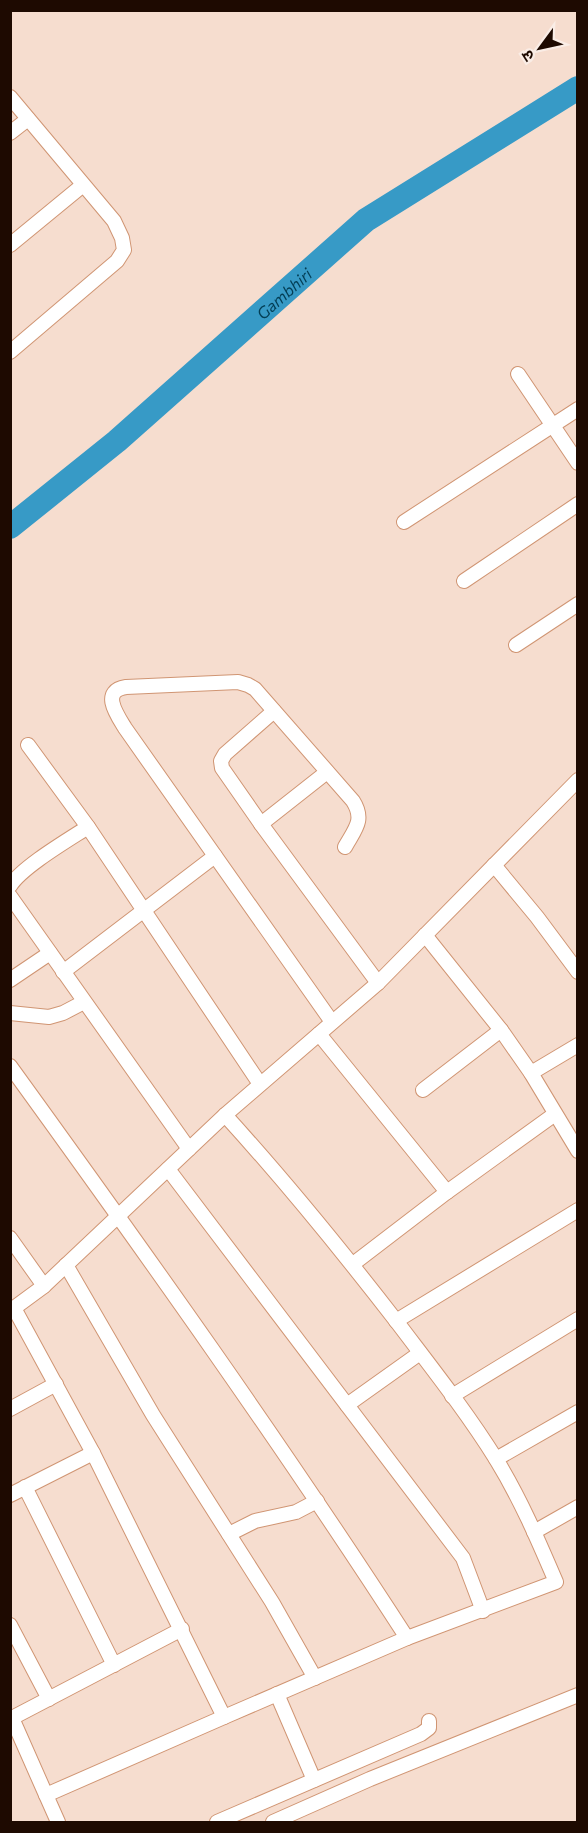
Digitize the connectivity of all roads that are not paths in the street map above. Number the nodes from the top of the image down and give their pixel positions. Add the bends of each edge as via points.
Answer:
1 (10, 97) edge
2 (28, 119) junction
3 (10, 133) edge
4 (83, 185) junction
5 (10, 244) edge
6 (10, 352) edge
7 (518, 374) dead end
8 (578, 409) edge
9 (552, 425) junction
10 (578, 464) edge
11 (578, 504) edge
12 (404, 522) dead end
13 (464, 581) dead end
14 (578, 604) edge
15 (516, 645) dead end
16 (274, 711) junction
17 (28, 745) dead end
18 (327, 772) junction
19 (578, 780) edge
20 (261, 824) junction
21 (88, 827) junction
22 (345, 847) dead end
23 (215, 856) junction
24 (494, 865) junction
25 (10, 886) edge
26 (10, 896) edge
27 (144, 911) junction
28 (425, 935) junction
29 (50, 953) junction
30 (63, 972) junction
31 (578, 972) edge
32 (10, 980) edge
33 (378, 983) junction
34 (84, 1002) junction
35 (10, 1013) edge
36 (332, 1022) junction
37 (501, 1030) junction
38 (319, 1034) junction
39 (578, 1045) edge
40 (10, 1066) edge
41 (531, 1073) junction
42 (260, 1084) junction
43 (423, 1090) dead end
44 (555, 1114) junction
45 (225, 1115) junction
46 (189, 1149) junction
47 (578, 1150) edge
48 (168, 1169) junction
49 (447, 1192) junction
50 (578, 1210) edge
51 (118, 1216) junction
52 (10, 1238) edge
53 (66, 1264) junction
54 (353, 1264) junction
55 (44, 1286) junction
56 (12, 1309) edge
57 (578, 1319) edge
58 (396, 1321) junction
59 (420, 1353) junction
60 (56, 1384) junction
61 (452, 1396) junction
62 (347, 1406) junction
63 (10, 1409) edge
64 (578, 1412) edge
65 (93, 1453) junction
66 (496, 1458) junction
67 (25, 1487) junction
68 (10, 1495) edge
69 (317, 1501) junction
70 (578, 1506) edge
71 (534, 1532) junction
72 (230, 1534) junction
73 (483, 1611) junction
74 (10, 1625) edge
75 (182, 1629) junction
76 (407, 1638) junction
77 (114, 1665) junction
78 (315, 1678) junction
79 (277, 1694) junction
80 (578, 1695) edge
81 (49, 1699) junction
82 (225, 1717) junction
83 (11, 1719) edge
84 (429, 1721) dead end
85 (314, 1780) junction
86 (46, 1795) junction
87 (58, 1822) edge
88 (217, 1822) edge
89 (273, 1822) edge

1 - 2 street
2 - 3 street
2 - 4 street
4 - 5 street
4 - 6 street via 114,221 124,250 117,261
7 - 9 street
8 - 9 street
9 - 10 street
9 - 12 street
11 - 13 street
14 - 15 street
16 - 18 street
16 - 20 street via 231,747 221,761 226,777
16 - 23 street via 255,689 238,682 126,687 114,692 114,709 125,728
17 - 21 street
18 - 20 street
18 - 22 street via 353,801 360,816
19 - 24 street
20 - 33 street
21 - 25 street via 14,879
21 - 27 street
23 - 27 street
23 - 36 street
24 - 28 street
24 - 31 street
26 - 29 street
27 - 30 street
27 - 42 street
28 - 33 street
28 - 37 street
29 - 30 street
29 - 32 street
30 - 34 street
33 - 36 street
34 - 35 street via 49,1017
34 - 46 street
36 - 38 street
37 - 41 street
37 - 43 street
38 - 42 street
38 - 49 street
39 - 41 street
40 - 51 street
41 - 44 street
42 - 45 street
44 - 47 street
44 - 49 street
45 - 46 street
45 - 54 street
46 - 48 street
48 - 51 street
48 - 62 street
49 - 54 street
50 - 58 street
51 - 53 street
51 - 69 street
52 - 55 street
53 - 55 street
53 - 72 street via 153,1415
54 - 58 street
55 - 56 street
56 - 60 street
57 - 61 street
58 - 59 street
59 - 61 street
59 - 62 street
60 - 63 street
60 - 65 street
61 - 66 street
62 - 73 street via 463,1558
64 - 66 street
65 - 67 street
65 - 75 street
66 - 71 street
67 - 68 street
67 - 77 street
69 - 72 street via 296,1512 255,1521
69 - 76 street
70 - 71 street
71 - 73 street via 556,1582
72 - 78 street
73 - 76 street
74 - 81 street
75 - 77 street
75 - 82 street
76 - 78 street
77 - 81 street
78 - 79 street
79 - 82 street
79 - 85 street
80 - 89 street
81 - 83 street
82 - 86 street
83 - 86 street
84 - 85 street via 429,1728 421,1734
85 - 88 street
86 - 87 street

